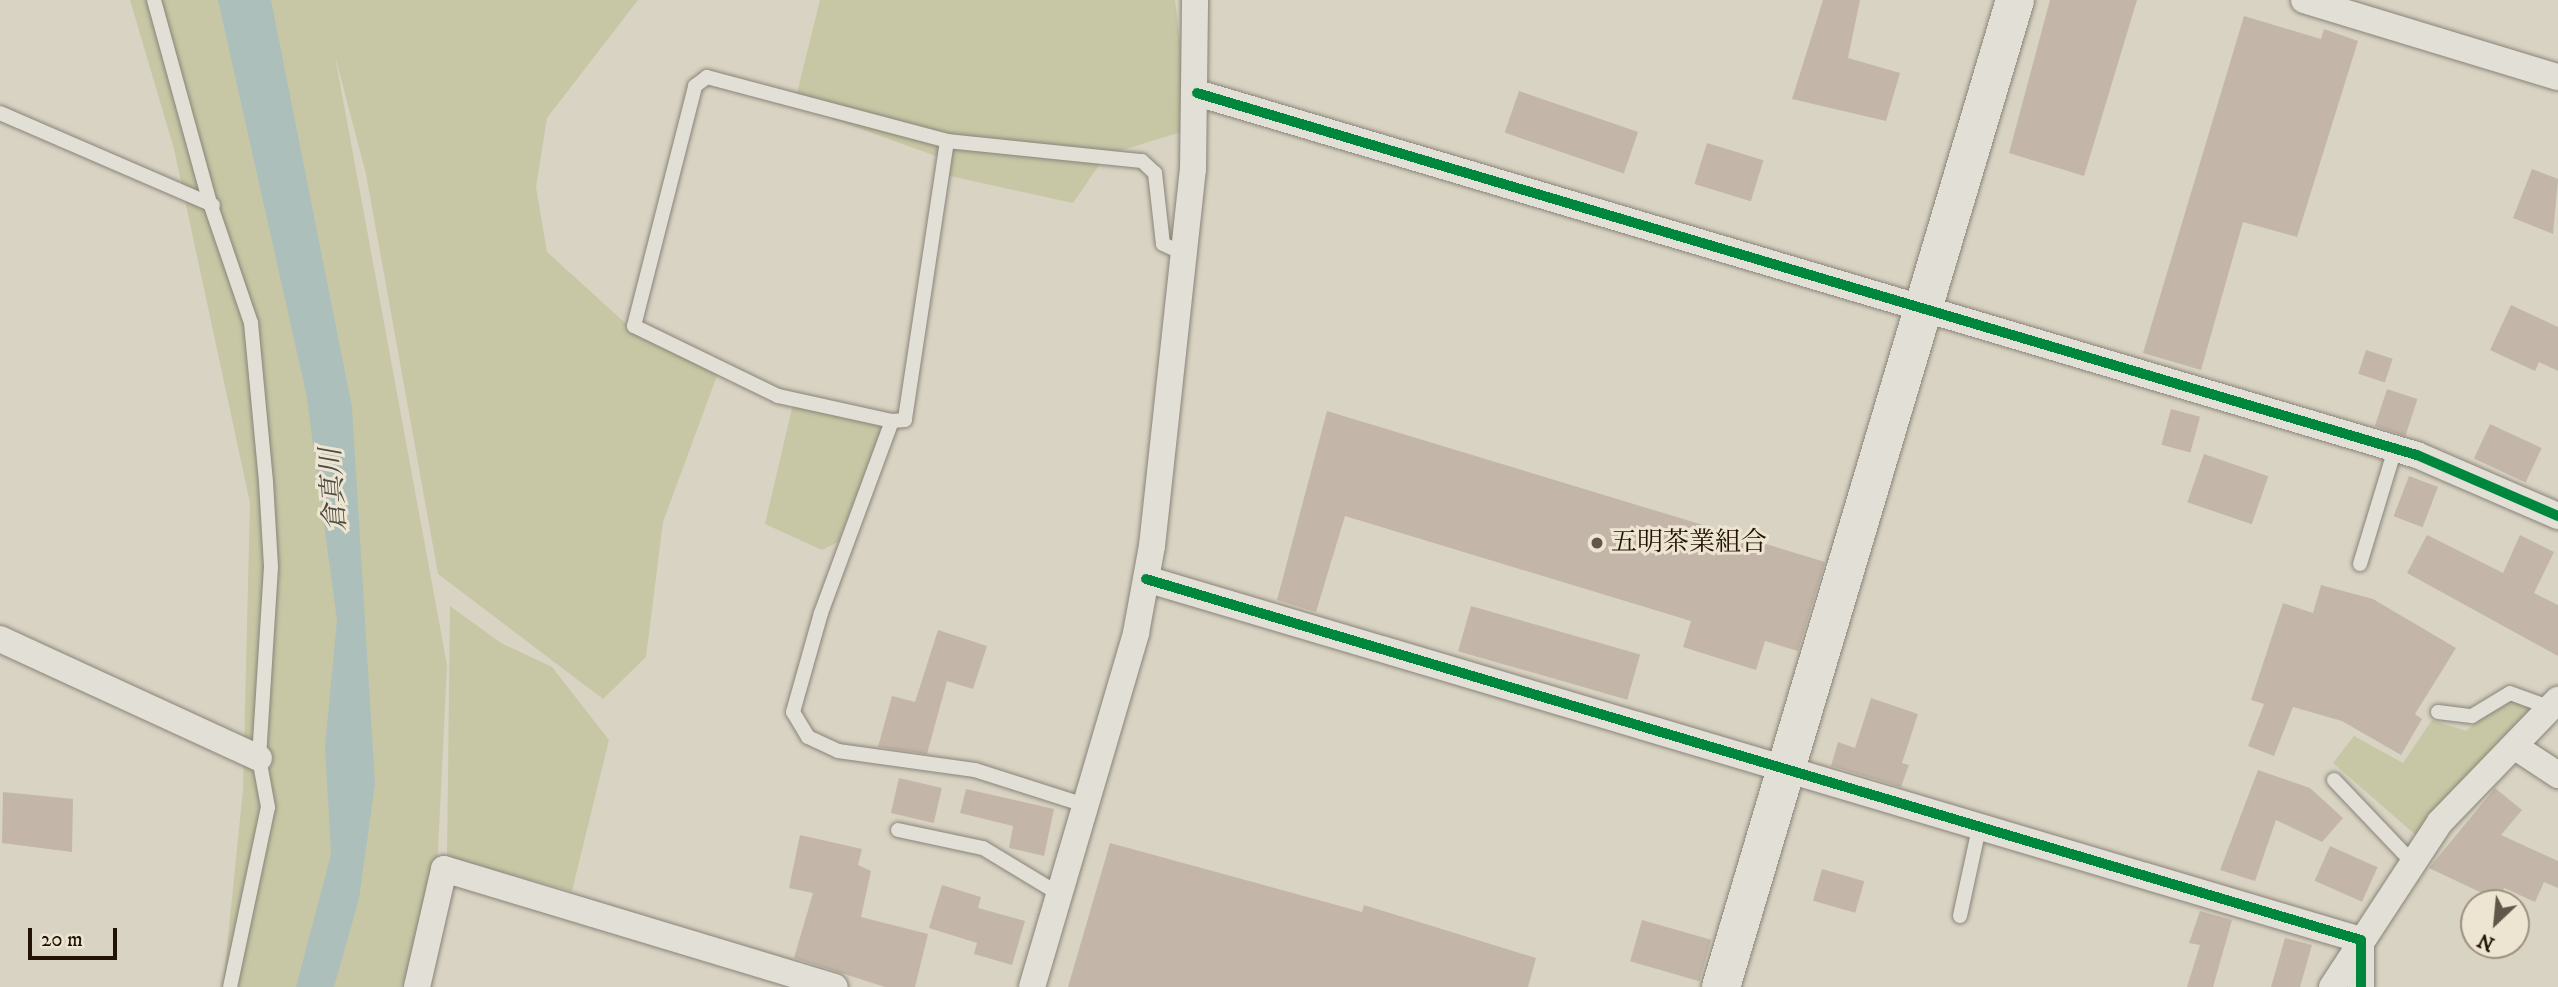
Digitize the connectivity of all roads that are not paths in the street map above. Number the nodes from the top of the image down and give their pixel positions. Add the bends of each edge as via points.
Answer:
1 (154, 0) edge
2 (1195, 0) edge
3 (2015, 0) edge
4 (2304, 0) edge
5 (2558, 77) edge
6 (1197, 93) junction
7 (0, 113) edge
8 (947, 141) junction
9 (212, 204) junction
10 (1184, 254) junction
11 (1922, 310) junction
12 (892, 421) junction
13 (2395, 449) junction
14 (2557, 513) edge
15 (2360, 564) dead end
16 (1146, 579) junction
17 (0, 639) edge
18 (2554, 704) edge
19 (2438, 712) dead end
20 (2514, 746) junction
21 (260, 758) junction
22 (1785, 771) junction
23 (2558, 775) edge
24 (2334, 780) dead end
25 (1085, 805) junction
26 (1979, 828) junction
27 (898, 830) dead end
28 (2413, 863) junction
29 (1059, 894) junction
30 (1959, 916) dead end
31 (2361, 940) junction
32 (230, 987) edge
33 (417, 987) edge
34 (835, 987) edge
35 (1032, 987) edge
36 (1721, 987) edge
37 (2332, 987) edge
38 (2361, 987) edge

1 - 9 lane
2 - 6 street
3 - 11 street
4 - 5 street
6 - 10 street
6 - 11 street
7 - 9 lane
8 - 10 lane via 1142,161 1155,173 1163,244
8 - 12 lane via 905,420
8 - 12 lane via 707,77 695,86 634,326 778,396
9 - 21 lane via 251,323 259,401 271,567
10 - 16 street
11 - 13 street
11 - 22 street
12 - 25 lane via 821,613 793,712 808,737 838,751 975,770
13 - 14 street
13 - 15 lane
16 - 22 street
16 - 25 street
17 - 21 street
18 - 19 lane via 2510,693 2472,716
18 - 20 street
20 - 23 street
20 - 28 street via 2440,822
21 - 32 lane via 268,807
22 - 26 street
22 - 36 street
24 - 28 lane
25 - 29 street
26 - 30 lane
26 - 31 street
27 - 29 lane via 983,848
28 - 31 street
29 - 35 street
31 - 37 street
31 - 38 street
33 - 34 street via 444,869

